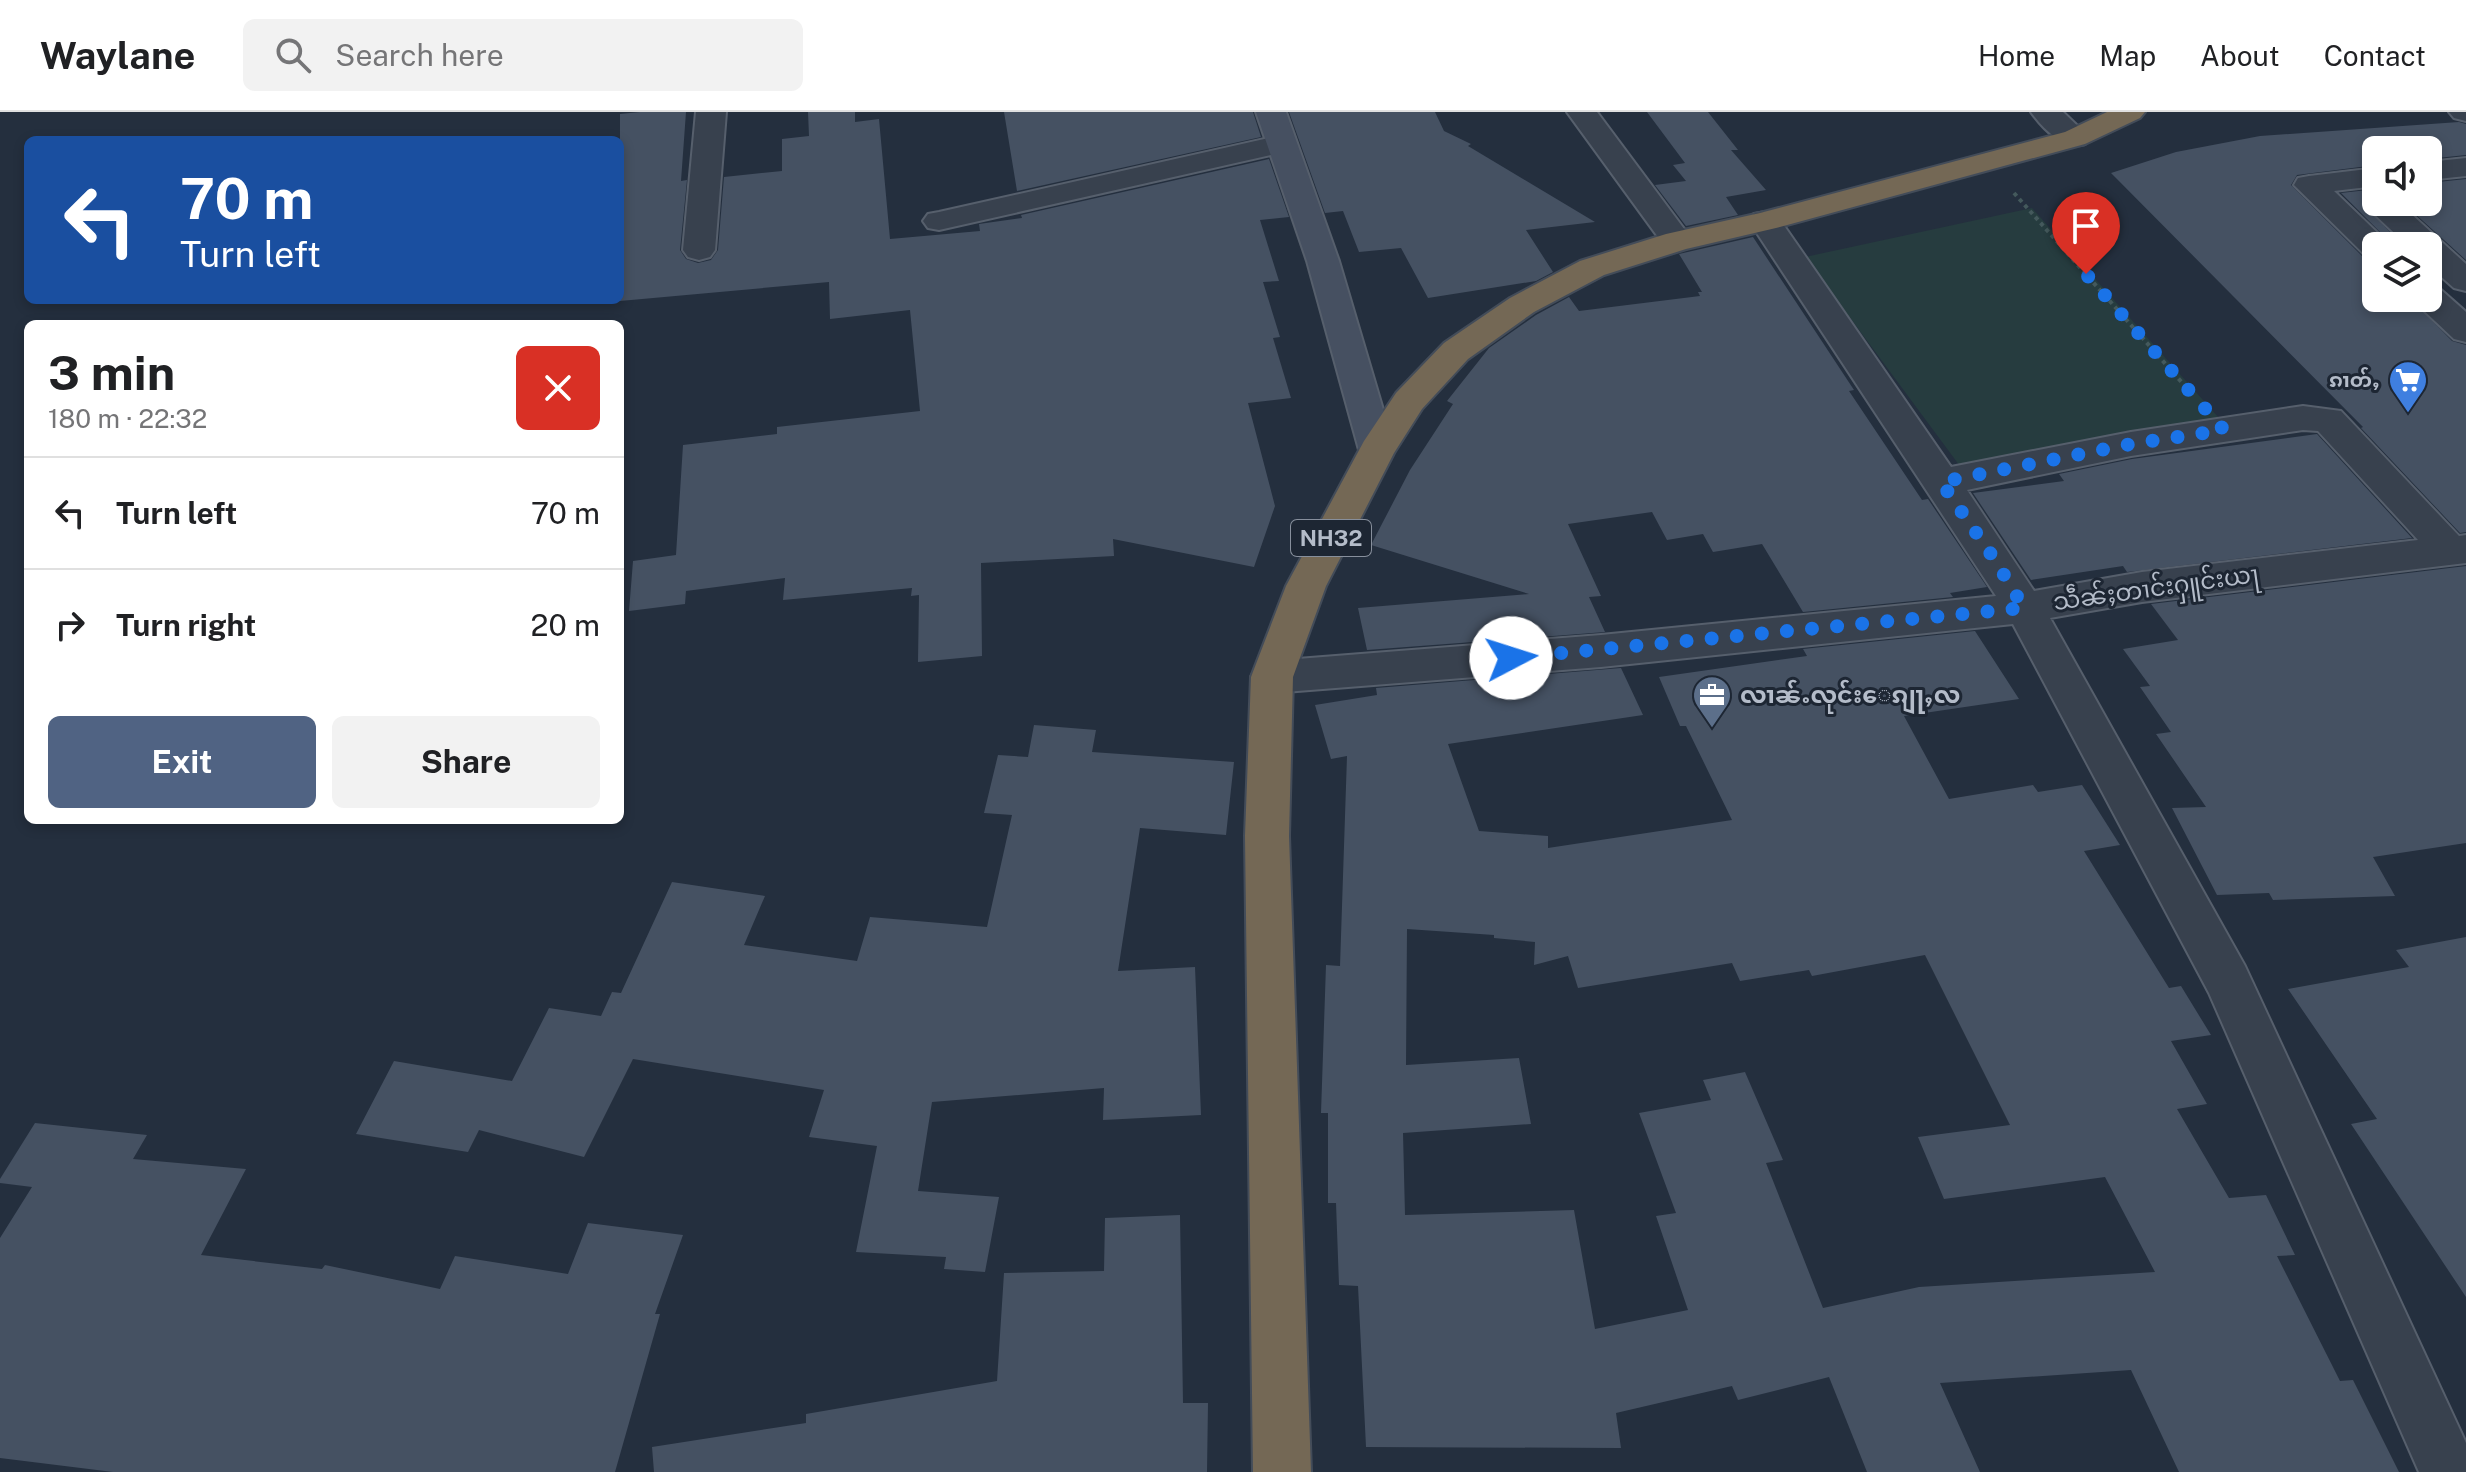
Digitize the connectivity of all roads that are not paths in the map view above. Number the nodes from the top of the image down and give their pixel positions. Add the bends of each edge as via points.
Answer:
1 (711, 112) edge
2 (1271, 112) edge
3 (1582, 112) edge
4 (2130, 112) edge
5 (2060, 125) edge
6 (1282, 144) junction
7 (2466, 167) edge
8 (2442, 170) edge
9 (2362, 188) edge
10 (2400, 216) edge
11 (939, 221) dead end
12 (1765, 221) junction
13 (2416, 232) edge
14 (2362, 235) edge
15 (1677, 241) junction
16 (699, 250) dead end
17 (2442, 257) edge
18 (2466, 281) edge
19 (2442, 308) edge
20 (2465, 329) edge
21 (1377, 450) junction
22 (1941, 482) junction
23 (2456, 544) edge
24 (2024, 608) junction
25 (1272, 677) junction
26 (1282, 1472) edge
27 (2449, 1472) edge

1 - 16 street
2 - 6 street
3 - 15 street
4 - 5 highway, NH32
5 - 12 highway, NH32 via 1987,162
6 - 11 street
6 - 21 street via 1323,261
7 - 8 street
9 - 14 street via 2309,185
10 - 13 street
12 - 15 highway, NH32
12 - 22 street
15 - 21 highway, NH32 via 1592,268 1522,305 1456,351 1409,401
17 - 18 street
19 - 20 street
21 - 25 highway, NH32 via 1306,586
22 - 23 street via 2131,444 2303,418 2328,420
22 - 24 street
23 - 24 street, သဵၼ်ႈတၢင်းႁူင်းယႃ
24 - 25 street, သဵၼ်ႈတၢင်းႁူင်းယႃ via 1601,651
24 - 27 street via 2228,981
25 - 26 highway, NH32 via 1267,836

